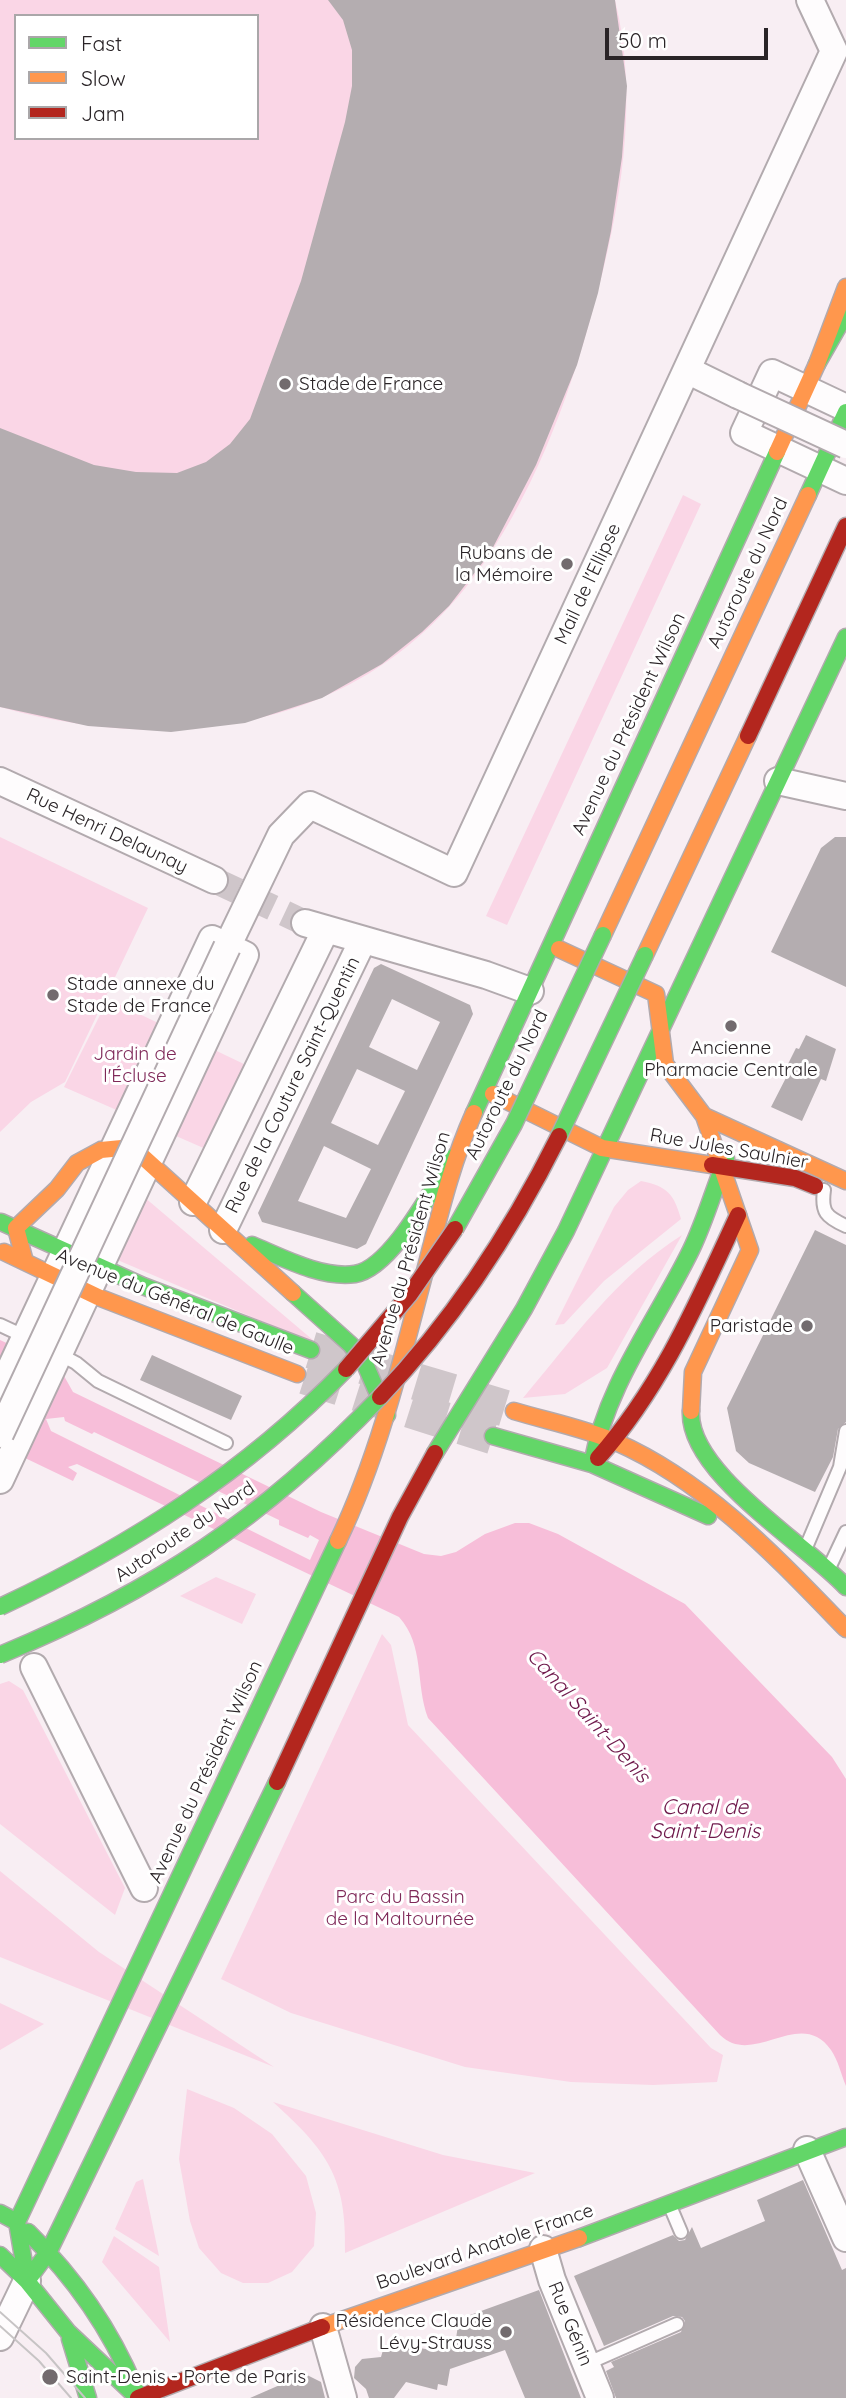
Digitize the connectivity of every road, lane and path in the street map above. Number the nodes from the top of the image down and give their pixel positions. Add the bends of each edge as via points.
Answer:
1 (810, 0) edge
2 (846, 287) edge
3 (846, 313) edge
4 (817, 364) junction
5 (687, 370) junction
6 (806, 389) junction
7 (846, 410) edge
8 (846, 445) edge
9 (778, 449) junction
10 (820, 469) junction
11 (846, 481) edge
12 (846, 526) edge
13 (846, 637) edge
14 (0, 781) edge
15 (778, 781) junction
16 (846, 796) edge
17 (214, 880) tunnel mouth
18 (363, 940) junction
19 (551, 946) junction
20 (227, 947) junction
21 (530, 991) junction
22 (661, 1027) junction
23 (485, 1090) junction
24 (704, 1116) junction
25 (737, 1132) junction
26 (602, 1148) junction
27 (455, 1154) junction
28 (722, 1168) junction
29 (846, 1181) edge
30 (57, 1189) junction
31 (824, 1190) junction
32 (846, 1199) edge
33 (192, 1202) junction
34 (738, 1215) junction
35 (0, 1221) edge
36 (846, 1226) edge
37 (16, 1228) junction
38 (53, 1230) junction
39 (227, 1233) junction
40 (0, 1250) edge
41 (25, 1262) junction
42 (45, 1272) junction
43 (0, 1325) edge
44 (16, 1333) junction
45 (312, 1350) tunnel mouth
46 (664, 1371) junction
47 (298, 1374) tunnel mouth
48 (0, 1391) edge
49 (613, 1392) junction
50 (665, 1394) dead end
51 (514, 1411) tunnel mouth
52 (387, 1415) junction
53 (552, 1422) junction
54 (846, 1431) edge
55 (0, 1434) edge
56 (595, 1434) junction
57 (493, 1436) tunnel mouth
58 (615, 1441) junction
59 (226, 1443) dead end
60 (677, 1459) dead end
61 (592, 1464) junction
62 (686, 1479) junction
63 (0, 1480) edge
64 (846, 1532) edge
65 (744, 1533) junction
66 (805, 1549) junction
67 (829, 1569) junction
68 (846, 1587) edge
69 (0, 1607) edge
70 (846, 1629) edge
71 (0, 1654) edge
72 (34, 1667) dead end
73 (145, 1888) dead end
74 (846, 2137) edge
75 (807, 2150) junction
76 (669, 2204) junction
77 (0, 2213) edge
78 (17, 2222) junction
79 (681, 2232) dead end
80 (846, 2238) edge
81 (543, 2249) junction
82 (49, 2251) junction
83 (0, 2255) edge
84 (0, 2267) edge
85 (27, 2281) junction
86 (677, 2324) dead end
87 (323, 2327) junction
88 (68, 2332) junction
89 (0, 2337) edge
90 (586, 2364) junction
91 (88, 2398) edge
92 (138, 2398) edge
93 (343, 2398) edge
94 (600, 2398) edge

1 - 5 street, Mail de l'Ellipse via 834,51
2 - 4 main road, Avenue du Président Wilson
3 - 4 main road
4 - 6 main road, Avenue du Président Wilson
5 - 8 street, bridge
5 - 20 street, Mail de l'Ellipse via 454,873 310,805 281,835
6 - 7 street
6 - 9 main road, Avenue du Président Wilson
6 - 9 street via 772,373 744,433
7 - 10 main road, Autoroute du Nord
9 - 10 street
9 - 19 main road, Avenue du Président Wilson
10 - 11 street
10 - 69 main road, Autoroute du Nord, bridge via 527,1097 472,1201 417,1284 373,1340 280,1434 209,1491 118,1550
12 - 71 main road, Autoroute du Nord, bridge via 553,1146 495,1250 449,1317 335,1444 237,1526 131,1594
13 - 15 main road
14 - 17 street, Rue Henri Delaunay
15 - 16 street
15 - 22 main road
18 - 21 street
18 - 33 street, Rue de la Couture Saint-Quentin via 316,926
18 - 39 street, Rue de la Couture Saint-Quentin
19 - 21 main road, Avenue du Président Wilson
19 - 22 main road, Rue Jules Saulnier via 656,994
20 - 48 street via 212,939
20 - 55 street, bridge
20 - 63 street via 245,955
21 - 23 main road, Avenue du Président Wilson
22 - 24 main road, Rue Jules Saulnier via 665,1064
22 - 26 main road
23 - 26 main road, Rue Jules Saulnier
23 - 27 main road, Avenue du Président Wilson
24 - 25 main road, Rue Jules Saulnier
24 - 28 main road
25 - 28 main road
25 - 29 main road, Rue Jules Saulnier
26 - 28 main road, Rue Jules Saulnier
26 - 82 main road via 566,1231 524,1309 444,1436 400,1517 229,1886
27 - 39 main road via 396,1244 378,1264 362,1272 340,1273 277,1256
27 - 52 main road, Avenue du Président Wilson
28 - 31 main road, Rue Jules Saulnier via 795,1178
28 - 34 main road
28 - 49 main road via 691,1249
30 - 33 main road via 77,1163 101,1150 132,1147
30 - 37 main road
30 - 38 main road
31 - 32 main road, Rue Jules Saulnier
31 - 36 lane via 825,1214
33 - 39 main road
34 - 46 main road
34 - 66 main road via 750,1251 693,1372 690,1419 705,1460
35 - 37 main road, Avenue du Général de Gaulle
37 - 38 main road, Avenue du Général de Gaulle
37 - 41 main road
38 - 41 main road
38 - 45 main road, Avenue du Général de Gaulle via 143,1286
39 - 52 main road via 351,1345 365,1364
40 - 41 main road, Avenue du Général de Gaulle
41 - 42 main road, Avenue du Général de Gaulle
42 - 44 lane
42 - 47 main road, Avenue du Général de Gaulle
43 - 44 lane
44 - 59 lane via 76,1363 97,1381
46 - 50 main road
46 - 58 main road
49 - 53 main road
49 - 56 main road
51 - 53 main road
52 - 78 main road, Avenue du Président Wilson via 358,1498
53 - 56 main road
54 - 66 lane via 840,1467
56 - 58 main road
56 - 61 main road
57 - 61 main road
58 - 61 main road
58 - 62 main road
60 - 62 main road
61 - 65 main road
62 - 65 main road
64 - 67 lane
65 - 70 main road
66 - 67 main road
67 - 68 main road
72 - 73 street
74 - 75 main road, Boulevard Anatole France
75 - 76 main road, Boulevard Anatole France
75 - 80 street
76 - 79 lane
76 - 81 main road, Boulevard Anatole France
77 - 78 main road
78 - 82 main road
78 - 85 main road
81 - 87 main road, Boulevard Anatole France
81 - 90 street, Rue Génin
82 - 85 main road
82 - 92 main road via 115,2344
83 - 85 main road
84 - 85 lane
85 - 88 main road
85 - 89 street
86 - 90 lane
87 - 92 main road, Boulevard Anatole France
87 - 93 street
88 - 91 main road
88 - 92 main road
90 - 94 street, Rue Génin

